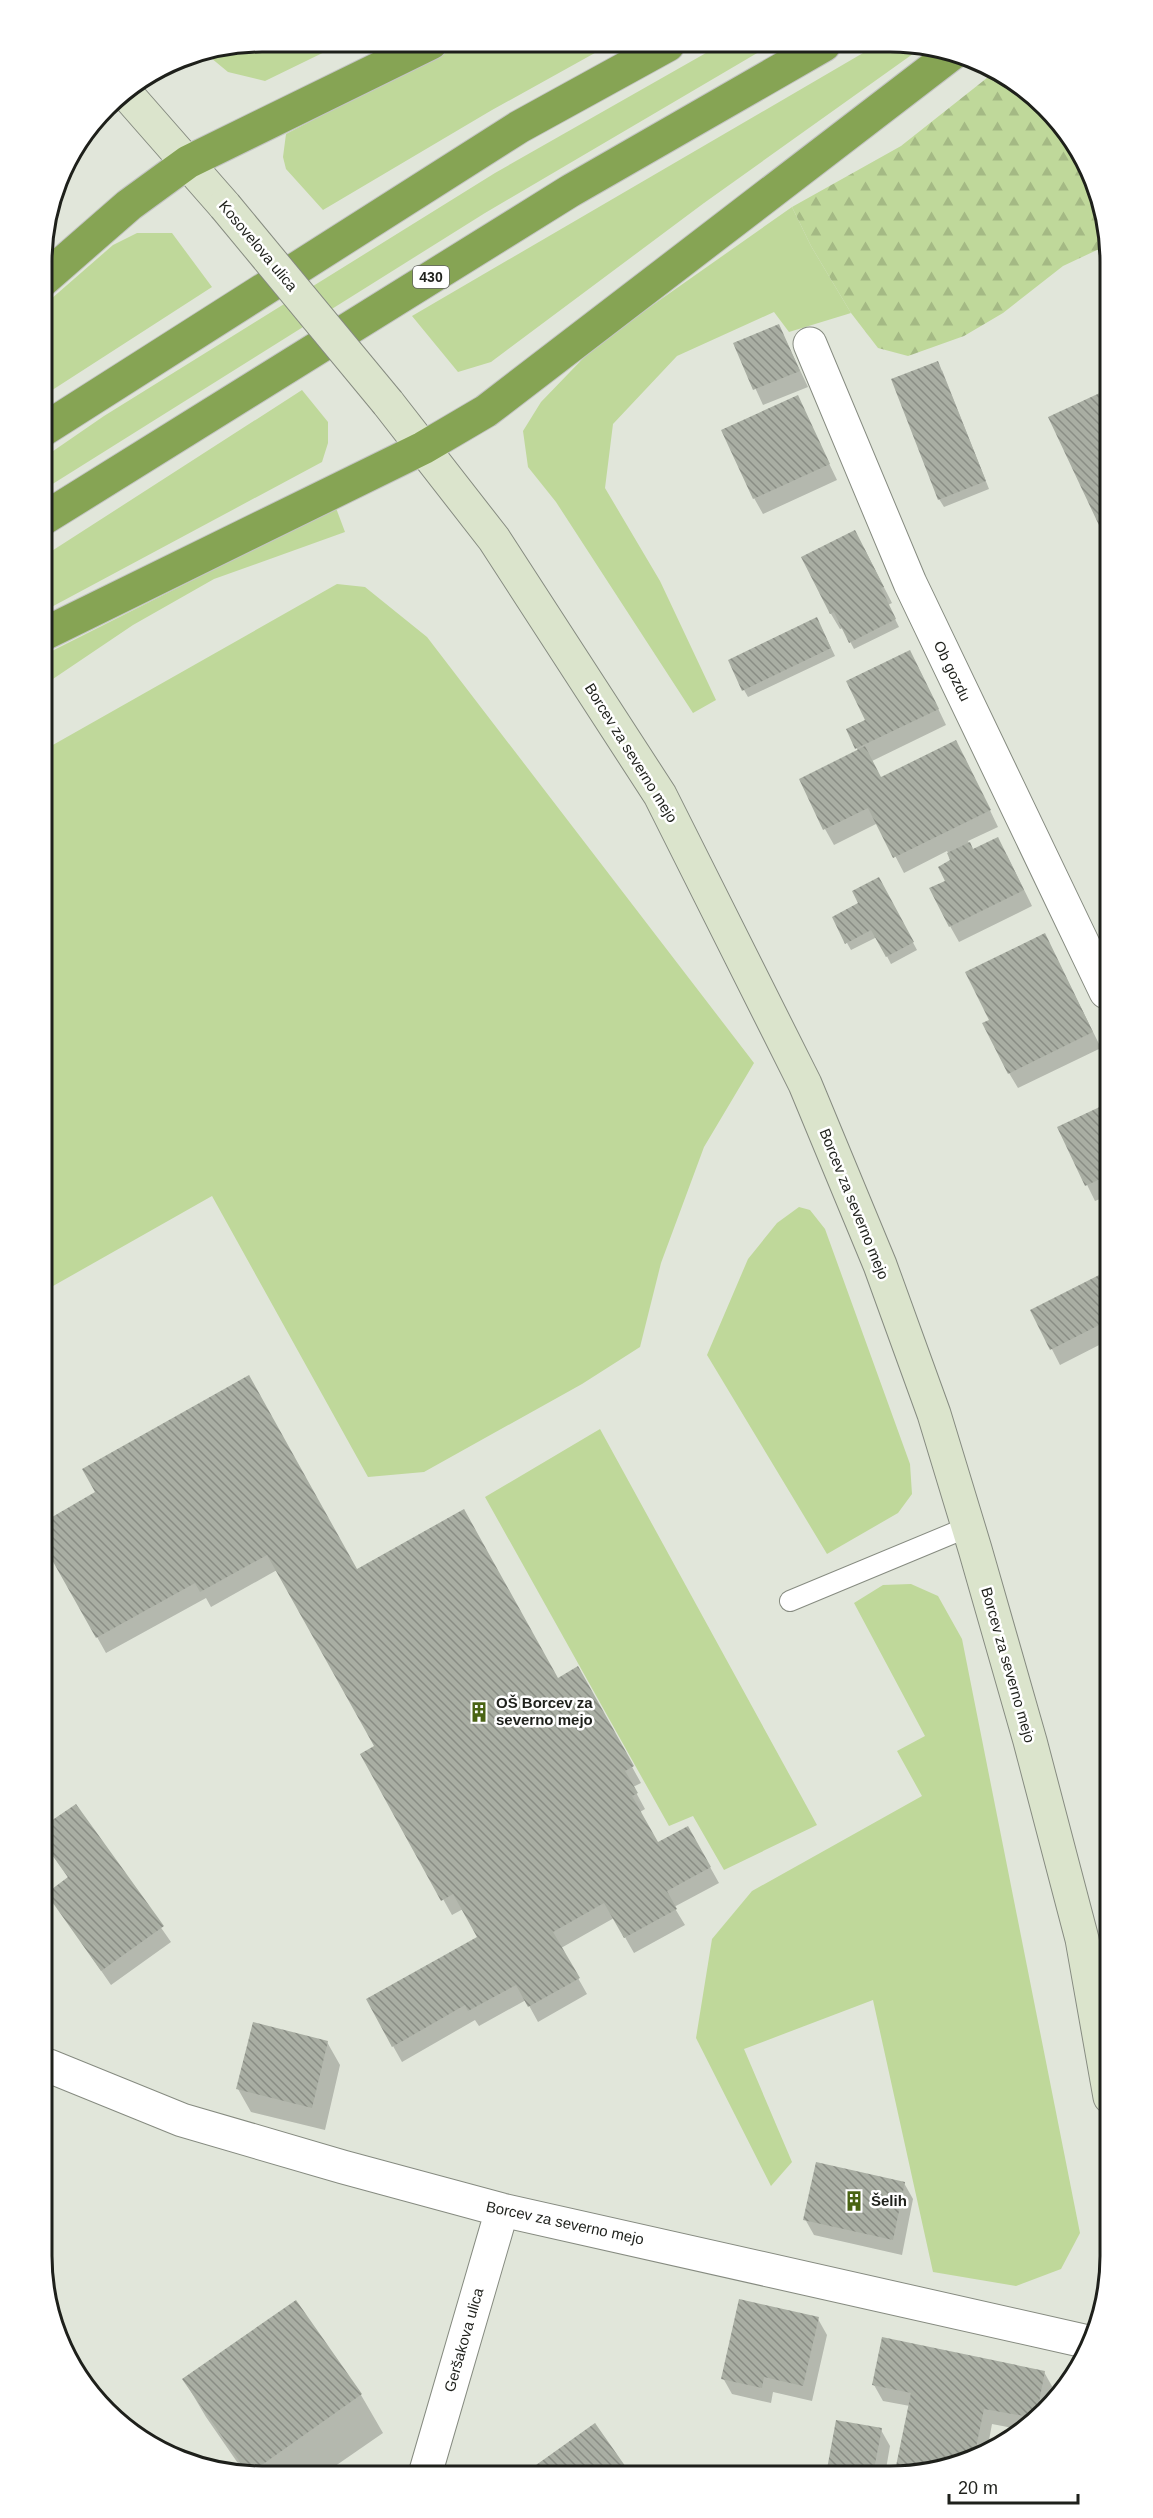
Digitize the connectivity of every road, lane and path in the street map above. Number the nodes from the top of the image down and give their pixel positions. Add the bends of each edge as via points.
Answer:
1 (413, 52) edge
2 (655, 52) edge
3 (812, 52) edge
4 (944, 60) edge
5 (131, 99) edge
6 (188, 162) junction
7 (53, 271) edge
8 (810, 344) dead end
9 (388, 403) joint
10 (53, 424) edge
11 (423, 448) junction
12 (53, 513) edge
13 (53, 630) edge
14 (1100, 979) edge
15 (968, 1527) junction
16 (790, 1601) dead end
17 (1100, 2041) edge
18 (52, 2067) edge
19 (502, 2210) junction
20 (1083, 2341) edge
21 (427, 2466) edge

1 - 6 highway
2 - 10 highway via 519,128
3 - 12 highway, 430 via 570,191
4 - 11 highway via 486,411
5 - 6 street, Kosovelova ulica
6 - 7 highway via 129,205
6 - 9 street, Kosovelova ulica, bridge
8 - 14 street, Ob gozdu via 910,583
9 - 11 street, Borcev za severno mejo
11 - 13 highway
11 - 15 street, Borcev za severno mejo via 494,539 660,795 731,933 805,1084 880,1264 934,1414
15 - 16 lane
15 - 17 street, Borcev za severno mejo via 1082,1939
18 - 19 street, Borcev za severno mejo via 182,2120
19 - 20 street, Borcev za severno mejo
19 - 21 street, Geršakova ulica

